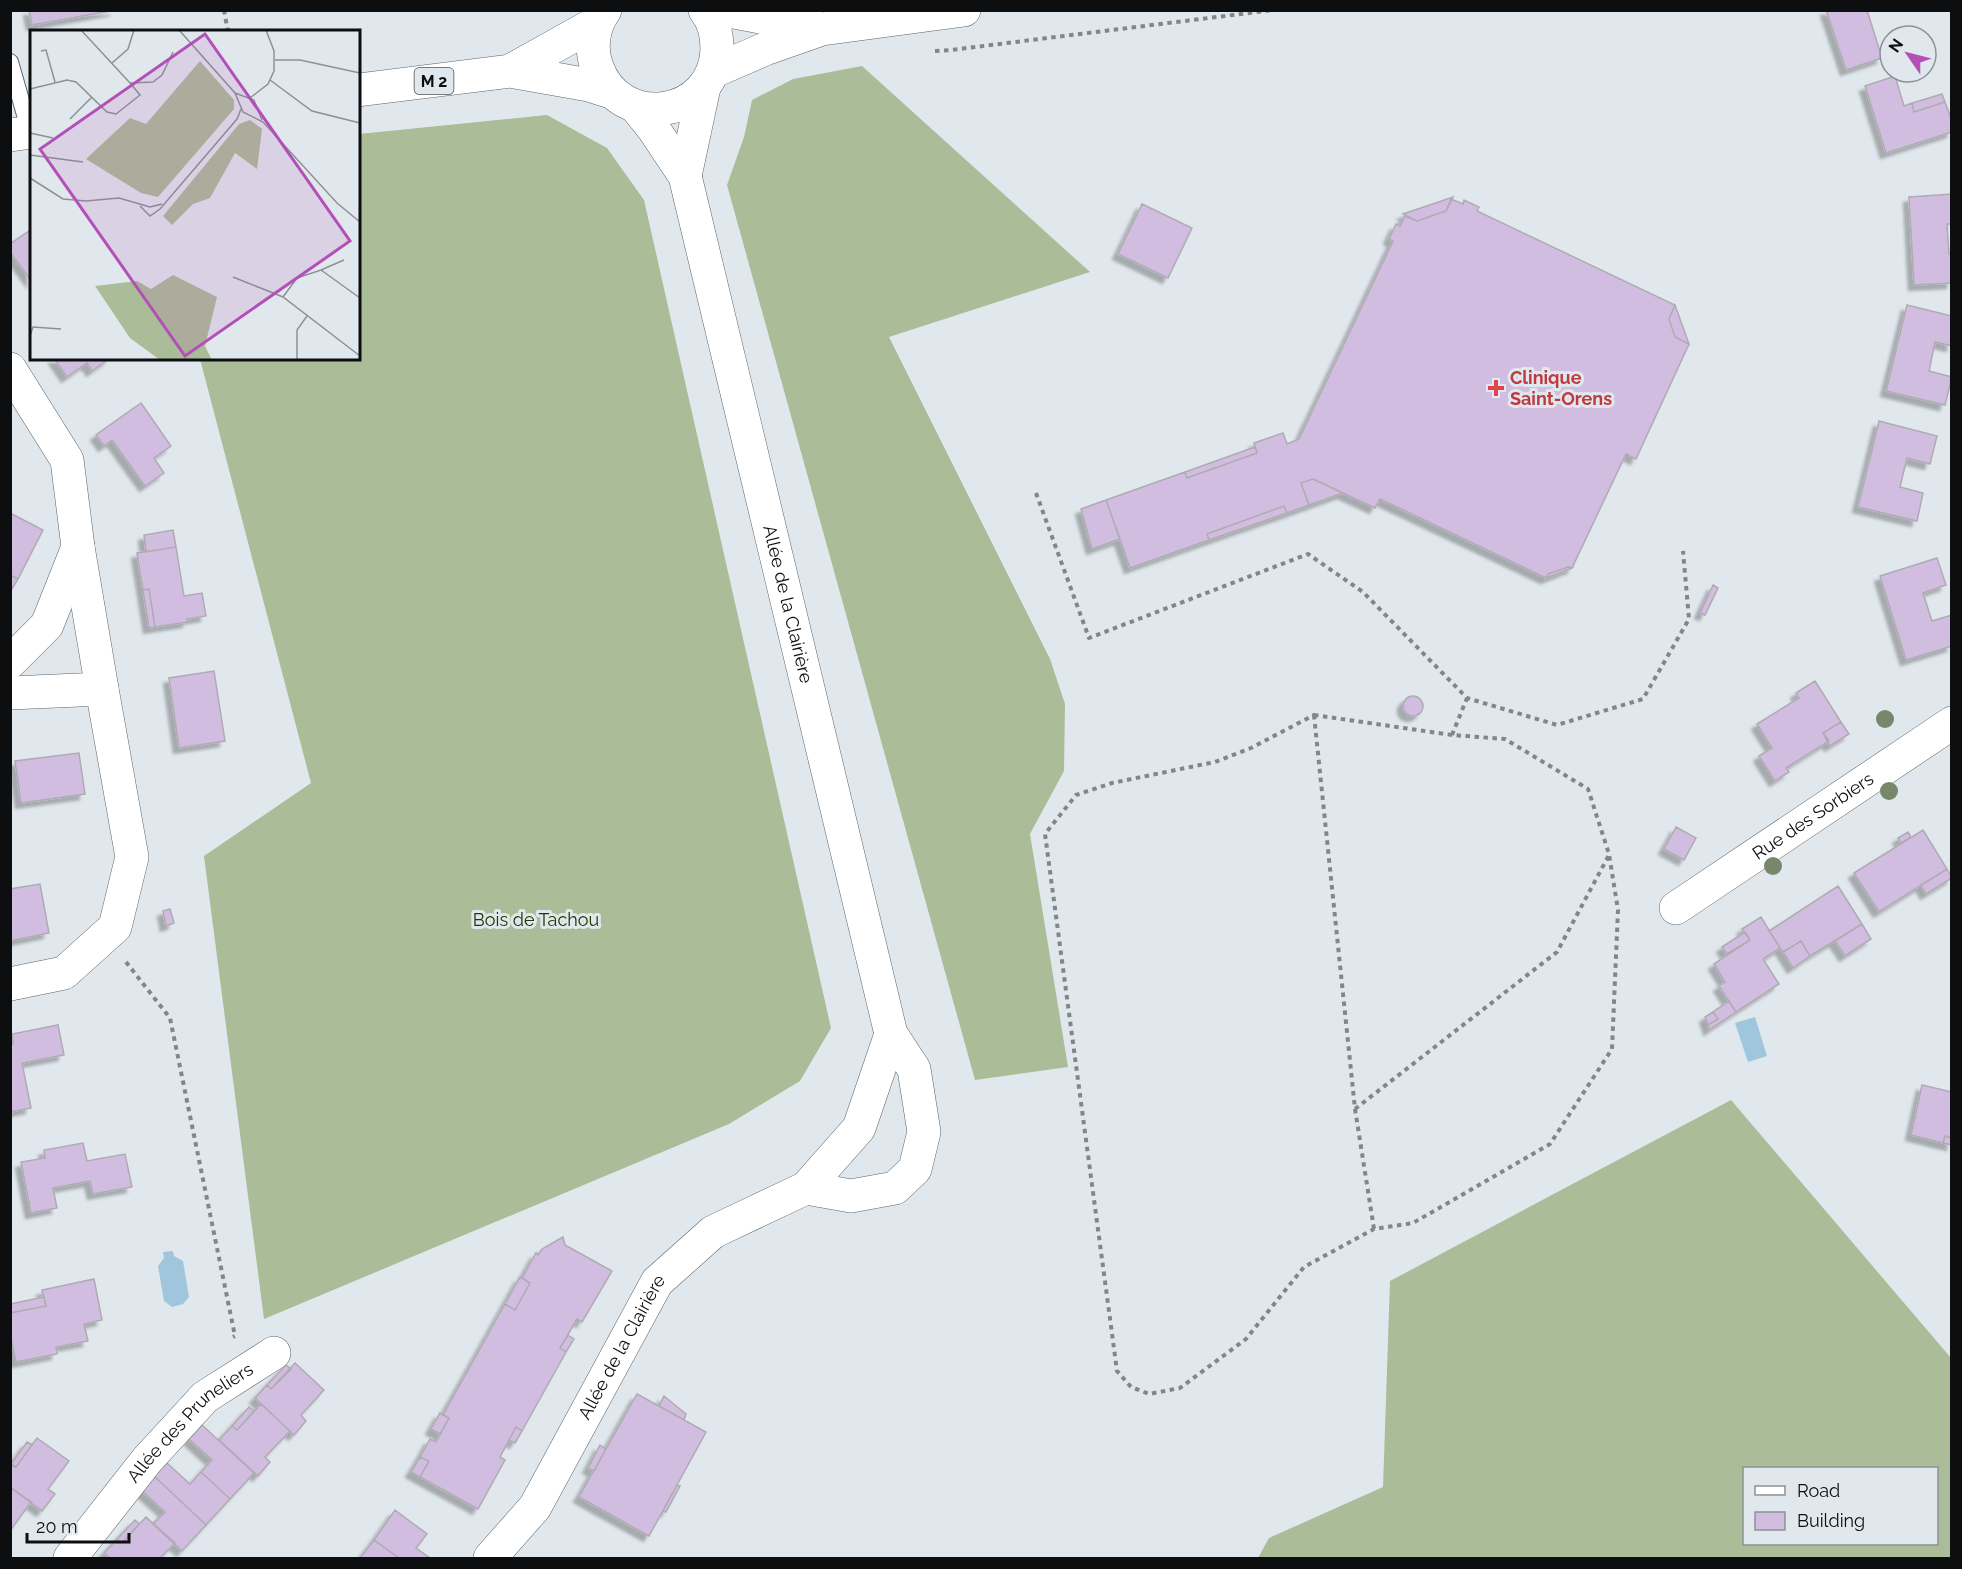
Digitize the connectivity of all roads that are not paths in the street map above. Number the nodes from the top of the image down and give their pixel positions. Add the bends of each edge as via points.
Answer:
1 (705, 10) edge
2 (724, 10) edge
3 (964, 10) edge
4 (602, 16) edge
5 (822, 29) junction
6 (10, 62) edge
7 (510, 71) junction
8 (708, 80) junction
9 (360, 90) edge
10 (624, 100) junction
11 (24, 133) edge
12 (685, 176) junction
13 (10, 369) edge
14 (78, 547) junction
15 (10, 662) edge
16 (102, 689) junction
17 (10, 693) edge
18 (1952, 723) edge
19 (1676, 908) dead end
20 (10, 984) edge
21 (891, 1034) junction
22 (806, 1188) junction
23 (274, 1353) dead end
24 (70, 1558) edge
25 (490, 1558) edge

1 - 8 street, Allée de la Clairière via 717,42 717,58
2 - 5 street
3 - 5 street
4 - 7 street, M 2
4 - 10 street, Allée de la Clairière via 593,40 594,60 600,77
5 - 8 street via 765,49
6 - 11 lane
7 - 9 street, M 2
7 - 10 street, M 2 via 589,85
8 - 10 street via 693,97 666,109 651,110
8 - 12 street, Allée de la Clairière
10 - 12 street, Allée de la Clairière via 653,128
12 - 21 street, Allée de la Clairière
13 - 14 street via 67,460
14 - 15 street via 47,625
14 - 16 street
16 - 17 street
16 - 20 street via 132,857 115,927 64,973
18 - 19 street, Rue des Sorbiers
21 - 22 street, Allée de la Clairière via 859,1128
21 - 22 street, Allée de la Clairière via 914,1069 924,1132 915,1169 895,1188 851,1196
22 - 25 street, Allée de la Clairière via 713,1232 657,1282 535,1507
23 - 24 street, Allée des Pruneliers via 205,1397 147,1460

